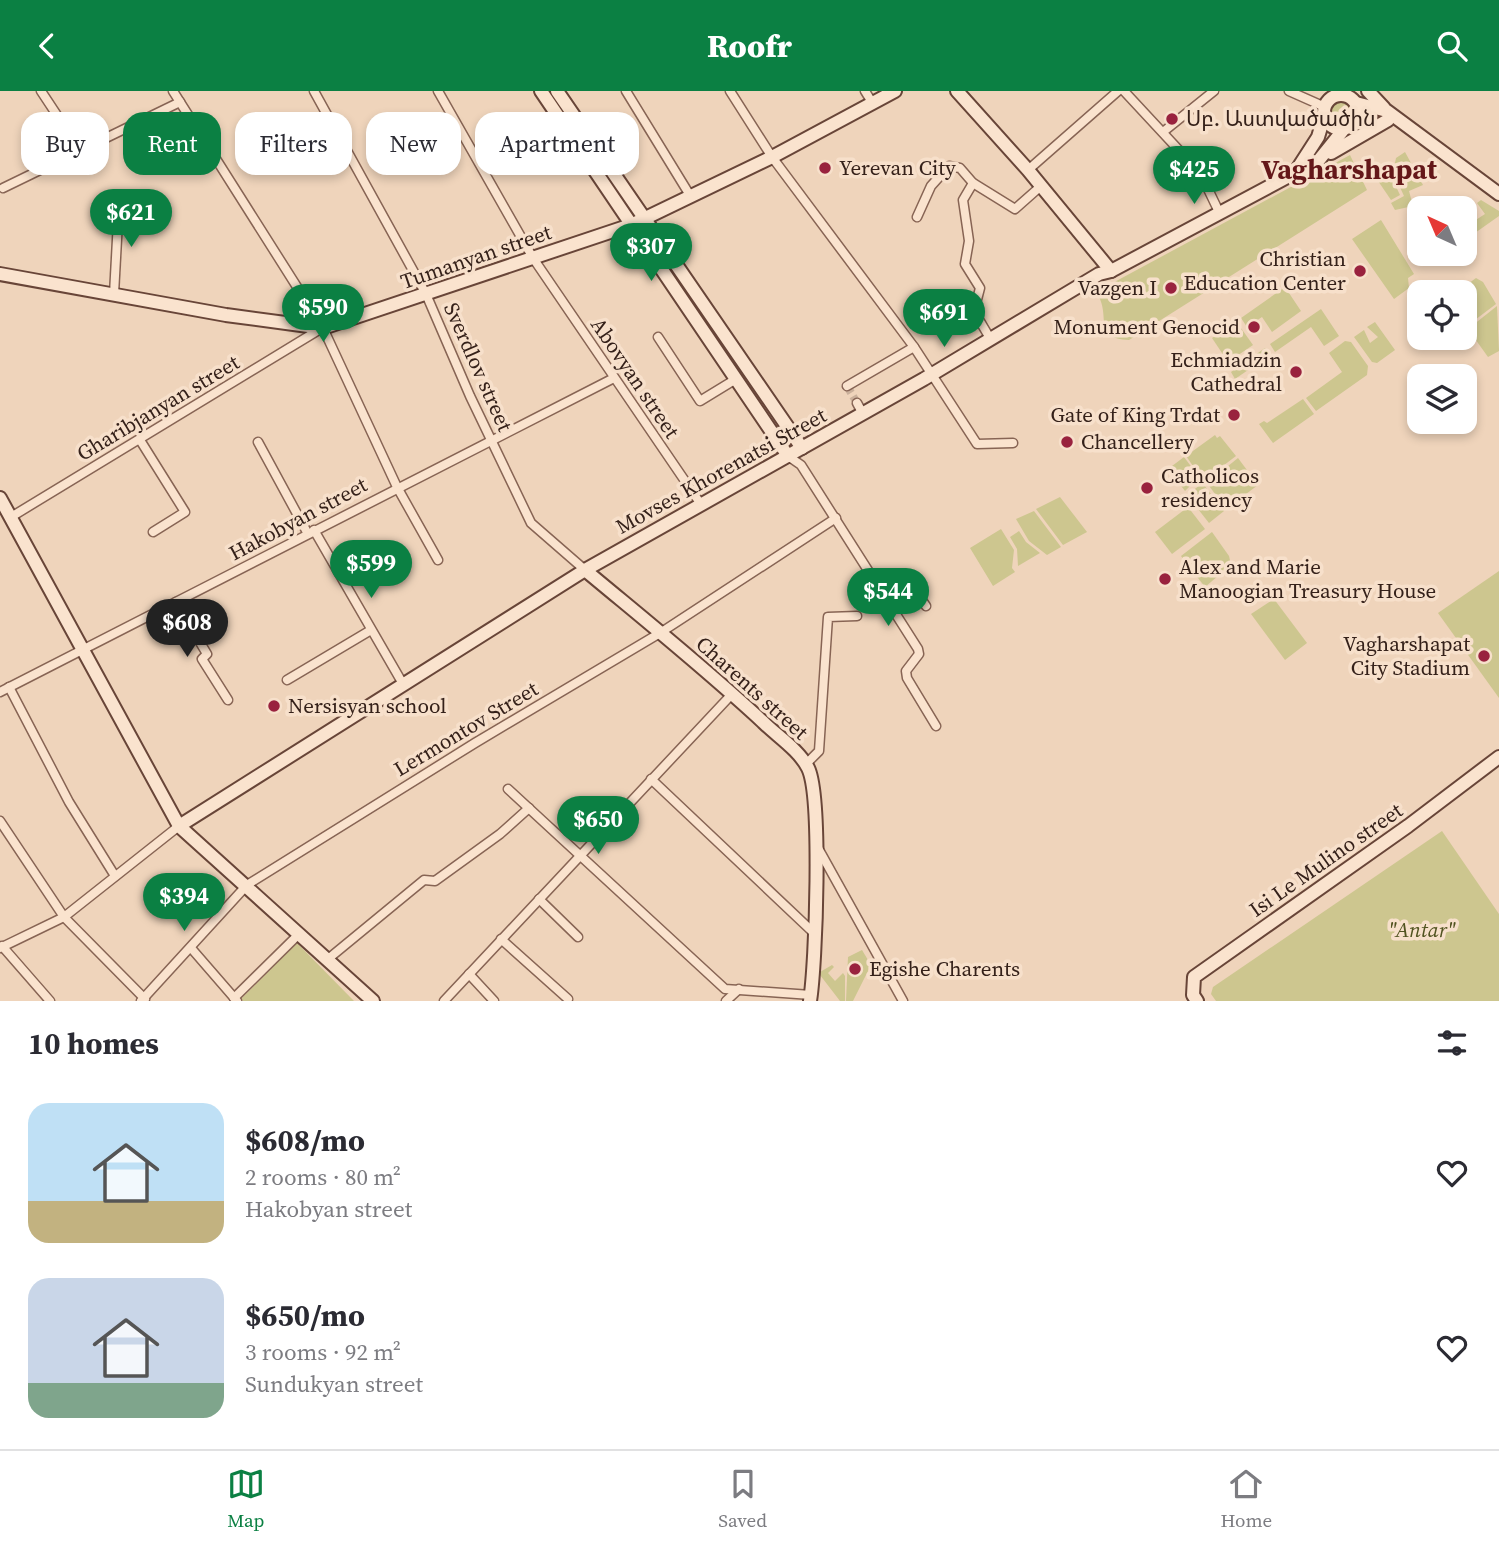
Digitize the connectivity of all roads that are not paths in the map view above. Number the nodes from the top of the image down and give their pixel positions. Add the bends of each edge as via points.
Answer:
1 (41, 91) edge
2 (173, 91) edge
3 (314, 91) edge
4 (438, 91) edge
5 (541, 91) edge
6 (557, 91) edge
7 (626, 91) edge
8 (730, 91) edge
9 (865, 91) edge
10 (895, 91) edge
11 (957, 91) edge
12 (1118, 91) edge
13 (1124, 91) edge
14 (1214, 91) edge
15 (1289, 91) edge
16 (1368, 91) edge
17 (1351, 97) edge
18 (180, 102) junction
19 (873, 104) junction
20 (1326, 104) edge
21 (55, 112) edge
22 (1392, 117) junction
23 (1348, 127) junction
24 (1163, 132) junction
25 (109, 136) edge
26 (772, 157) junction
27 (1319, 160) junction
28 (1028, 170) junction
29 (1294, 173) junction
30 (29, 175) edge
31 (973, 183) junction
32 (1041, 186) junction
33 (3, 188) dead end
34 (1499, 194) edge
35 (691, 197) junction
36 (119, 203) dead end
37 (1219, 212) junction
38 (918, 217) dead end
39 (644, 219) junction
40 (631, 225) junction
41 (533, 258) junction
42 (1111, 271) junction
43 (0, 274) edge
44 (114, 294) junction
45 (426, 294) junction
46 (928, 307) dead end
47 (974, 311) junction
48 (323, 328) junction
49 (658, 337) dead end
50 (991, 340) junction
51 (914, 347) junction
52 (933, 374) junction
53 (612, 379) junction
54 (736, 379) junction
55 (847, 386) dead end
56 (140, 440) junction
57 (492, 440) junction
58 (258, 442) dead end
59 (1013, 443) dead end
60 (802, 448) junction
61 (788, 456) junction
62 (801, 465) junction
63 (397, 487) junction
64 (0, 498) edge
65 (700, 503) junction
66 (11, 517) junction
67 (836, 518) junction
68 (153, 532) dead end
69 (311, 532) junction
70 (438, 560) dead end
71 (585, 570) junction
72 (878, 585) junction
73 (884, 594) junction
74 (861, 597) dead end
75 (176, 602) junction
76 (926, 606) dead end
77 (857, 616) dead end
78 (371, 631) junction
79 (660, 633) junction
80 (81, 651) junction
81 (287, 680) dead end
82 (403, 684) junction
83 (9, 687) junction
84 (0, 692) edge
85 (732, 694) junction
86 (228, 700) dead end
87 (936, 726) dead end
88 (1499, 757) edge
89 (806, 764) junction
90 (651, 779) junction
91 (508, 789) dead end
92 (529, 808) junction
93 (0, 821) edge
94 (179, 826) junction
95 (815, 843) junction
96 (579, 855) junction
97 (115, 876) junction
98 (247, 885) junction
99 (539, 899) junction
100 (64, 917) junction
101 (300, 933) junction
102 (815, 934) junction
103 (578, 937) dead end
104 (501, 939) junction
105 (1, 946) edge
106 (191, 948) junction
107 (328, 959) junction
108 (469, 975) junction
109 (739, 989) junction
110 (811, 998) edge
111 (568, 999) dead end
112 (144, 1000) edge
113 (235, 1000) edge
114 (50, 1001) edge
115 (373, 1001) edge
116 (444, 1001) edge
117 (495, 1001) edge
118 (726, 1001) edge
119 (903, 1001) edge
120 (1197, 1001) edge

1 - 21 street
2 - 18 street
3 - 45 street, Sverdlov street
4 - 41 street, Abovyan street
5 - 40 main road
6 - 39 main road
7 - 35 street
8 - 26 street
9 - 19 street
10 - 19 main road, Tumanyan street
11 - 28 main road
12 - 28 street
13 - 24 street
14 - 24 street
15 - 20 street
16 - 22 main road
17 - 20 main road via 1340,95
17 - 22 main road
17 - 23 main road via 1358,115
18 - 25 street
18 - 48 street
19 - 26 main road, Tumanyan street
20 - 23 main road via 1330,125
20 - 29 main road, Movses Khorenatsi Street via 1318,137
22 - 23 main road
22 - 27 main road
22 - 34 main road
23 - 27 main road, Movses Khorenatsi Street
24 - 37 street via 1189,162 1209,175 1208,189
26 - 35 main road, Tumanyan street
26 - 51 street
27 - 29 main road, Movses Khorenatsi Street
28 - 32 main road
29 - 37 main road, Movses Khorenatsi Street
30 - 33 street
31 - 32 street via 1015,209
31 - 38 street via 960,168 949,166 931,186
31 - 47 street via 963,200 969,241 965,264 980,288
32 - 42 main road
35 - 39 main road, Tumanyan street
36 - 44 street
37 - 42 main road, Movses Khorenatsi Street
39 - 40 main road, Tumanyan street
39 - 60 main road
40 - 41 main road, Tumanyan street
40 - 54 main road
41 - 45 main road, Tumanyan street
41 - 53 street, Abovyan street
42 - 50 main road, Movses Khorenatsi Street
43 - 44 main road, Tumanyan street
44 - 48 main road, Tumanyan street
45 - 48 main road, Tumanyan street
45 - 57 street, Sverdlov street
46 - 47 street via 939,329
47 - 50 street
48 - 56 street, Gharibjanyan street
48 - 63 street
49 - 54 street via 700,401
50 - 52 main road, Movses Khorenatsi Street
51 - 52 street
51 - 55 street
52 - 59 street via 977,443
52 - 60 main road, Movses Khorenatsi Street via 860,408
53 - 57 street, Hakobyan street
53 - 65 street, Abovyan street
54 - 61 main road
56 - 66 street, Gharibjanyan street
56 - 68 street via 185,512
57 - 63 street, Hakobyan street
57 - 71 street, Sverdlov street via 531,523
58 - 69 street
60 - 61 main road, Movses Khorenatsi Street
60 - 62 street
61 - 62 street
61 - 65 main road, Movses Khorenatsi Street
62 - 67 street
63 - 69 street, Hakobyan street
63 - 70 street
64 - 66 main road
65 - 71 main road, Movses Khorenatsi Street
66 - 80 main road
67 - 72 street
67 - 79 street, Lermontov Street
69 - 75 street, Hakobyan street
69 - 78 street
71 - 79 main road, Charents street
71 - 82 main road, Movses Khorenatsi Street
72 - 73 street
72 - 74 street
73 - 76 street via 909,582
73 - 87 street via 918,649 907,678
75 - 80 street, Hakobyan street
75 - 86 street via 207,654 202,659
77 - 89 street via 828,617 819,751
78 - 81 street
78 - 82 street
79 - 85 main road, Charents street
79 - 98 street, Lermontov Street
80 - 83 street, Hakobyan street
80 - 94 main road
82 - 94 main road, Movses Khorenatsi Street
83 - 84 street, Hakobyan street
83 - 97 street via 69,802
85 - 89 main road, Charents street
85 - 90 street
88 - 120 main road, Isi Le Mulino street via 1194,977
89 - 95 main road, Charents street
90 - 96 street
90 - 102 street
91 - 92 street
92 - 96 street
92 - 107 street via 435,881 424,880
93 - 100 street
94 - 97 street
94 - 98 main road
95 - 102 main road, Charents street
95 - 119 street
96 - 99 street
96 - 109 street via 725,989
97 - 100 street
98 - 101 main road
98 - 106 street, Lermontov Street
99 - 103 street
99 - 104 street
100 - 105 street
100 - 112 street
101 - 107 main road
101 - 113 street
102 - 110 main road, Charents street
104 - 108 street
104 - 111 street
105 - 114 street
106 - 112 street, Lermontov Street
106 - 113 street
107 - 115 main road
108 - 116 street
108 - 117 street
109 - 110 street
109 - 118 street

